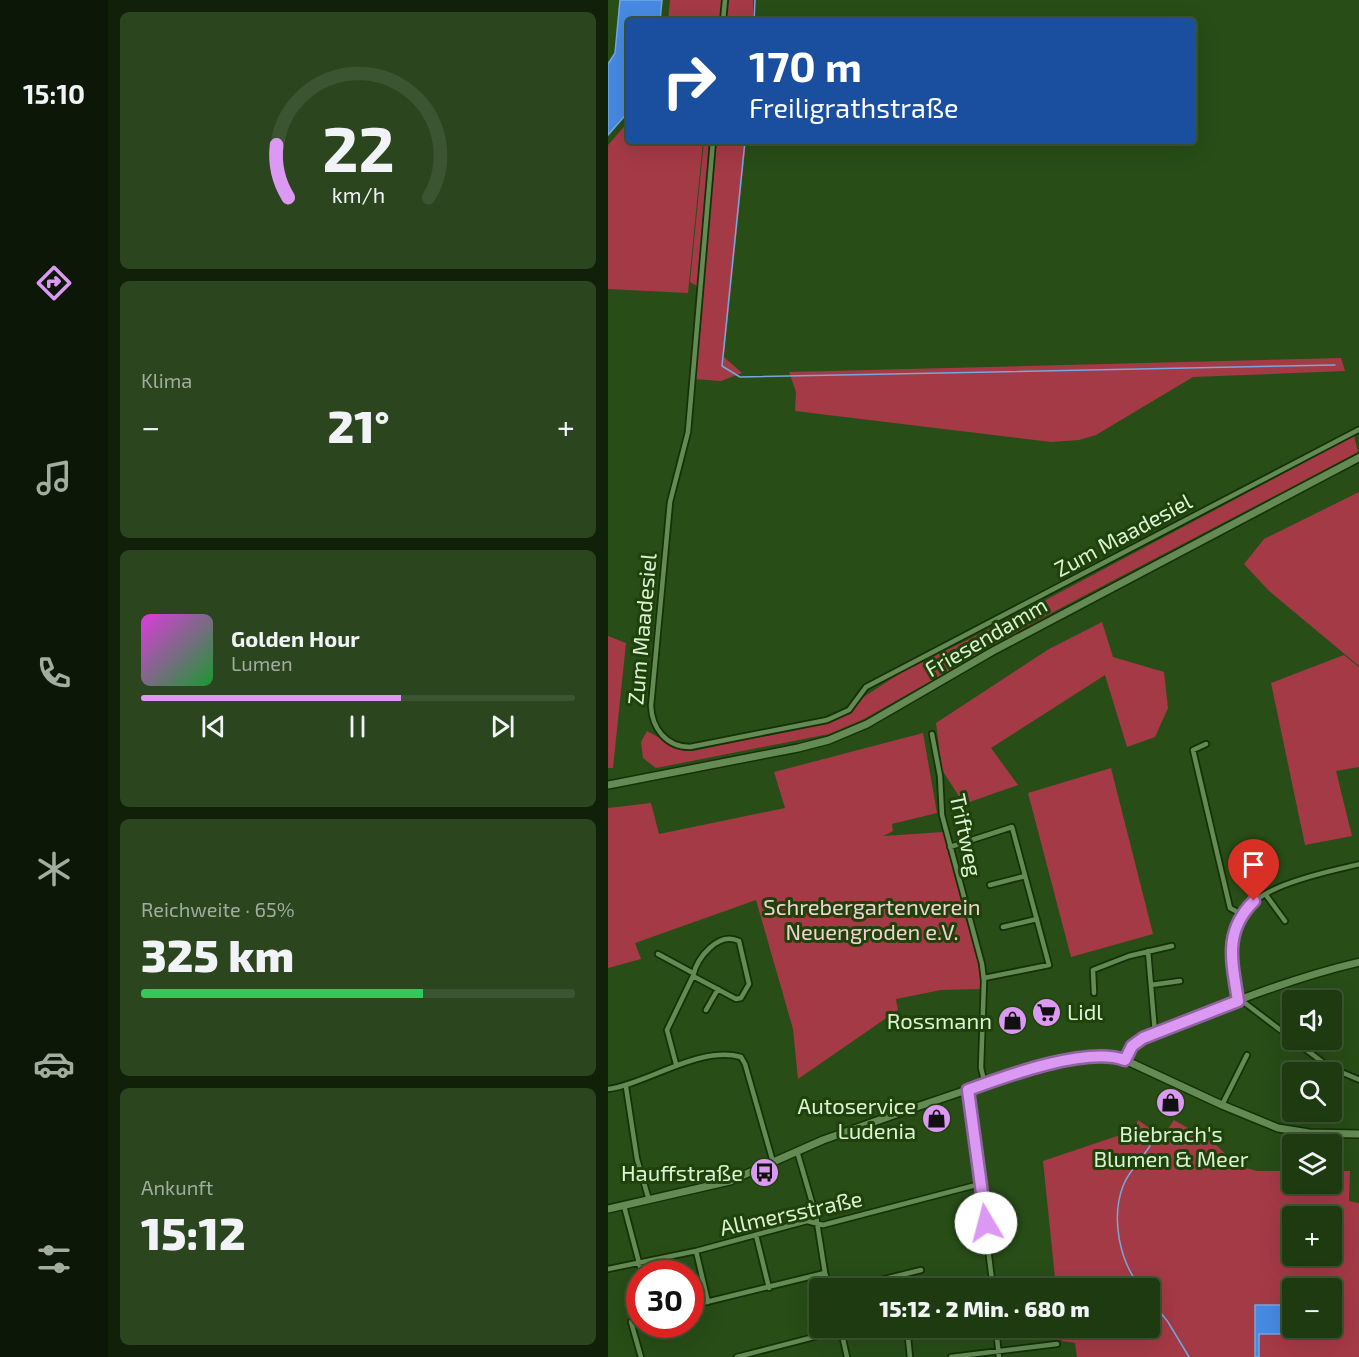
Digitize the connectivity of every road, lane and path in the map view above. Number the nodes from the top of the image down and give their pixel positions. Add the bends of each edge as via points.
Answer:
1 (725, 0) edge
2 (723, 18) edge
3 (713, 144) edge
4 (1360, 429) edge
5 (1360, 458) edge
6 (932, 734) dead end
7 (1206, 744) dead end
8 (608, 785) edge
9 (950, 847) junction
10 (1360, 864) edge
11 (1025, 876) junction
12 (990, 885) dead end
13 (1266, 895) junction
14 (1241, 914) junction
15 (1037, 919) junction
16 (1284, 921) dead end
17 (1003, 927) dead end
18 (1172, 946) dead end
19 (1148, 951) junction
20 (658, 954) dead end
21 (1360, 962) edge
22 (693, 974) junction
23 (984, 978) junction
24 (1180, 981) dead end
25 (1151, 985) junction
26 (718, 989) junction
27 (1094, 993) dead end
28 (1240, 1001) junction
29 (706, 1010) dead end
30 (1155, 1034) junction
31 (1247, 1054) dead end
32 (1125, 1060) junction
33 (676, 1064) junction
34 (1360, 1080) edge
35 (985, 1084) junction
36 (626, 1087) junction
37 (608, 1089) edge
38 (968, 1090) junction
39 (1222, 1105) junction
40 (1360, 1134) edge
41 (797, 1151) junction
42 (773, 1162) junction
43 (980, 1184) junction
44 (649, 1200) junction
45 (624, 1206) junction
46 (608, 1209) edge
47 (816, 1223) junction
48 (756, 1235) junction
49 (696, 1251) junction
50 (639, 1260) edge
51 (654, 1260) edge
52 (626, 1266) edge
53 (608, 1269) edge
54 (921, 1269) dead end
55 (825, 1274) junction
56 (902, 1275) junction
57 (826, 1278) edge
58 (890, 1278) edge
59 (902, 1278) edge
60 (992, 1278) edge
61 (769, 1288) junction
62 (708, 1302) junction
63 (704, 1303) edge
64 (636, 1338) edge
65 (809, 1338) edge
66 (843, 1338) edge
67 (908, 1338) edge
68 (997, 1338) edge
69 (1057, 1344) dead end
70 (999, 1354) edge
71 (641, 1357) edge
72 (737, 1357) edge
73 (847, 1357) edge
74 (910, 1357) edge
75 (952, 1357) edge

1 - 2 street
3 - 4 street, Zum Maadesiel via 688,432 670,502 651,706 655,727 677,745 690,747 802,726 845,712 866,687
5 - 8 main road, Friesendamm via 993,651 867,724 798,748
6 - 9 street, Triftweg
7 - 14 street via 1193,750 1230,908
9 - 11 street via 1012,826
9 - 23 street, Triftweg
10 - 13 street via 1299,880
11 - 12 street
11 - 15 street
13 - 14 street
13 - 16 street
14 - 28 street via 1233,931 1232,960
15 - 17 street
15 - 23 street via 1049,965
18 - 19 street
19 - 25 street
19 - 27 street via 1093,970
20 - 22 street
21 - 28 main road
22 - 26 street
22 - 26 street via 707,949 736,939 749,984 741,998 736,999
22 - 33 street via 666,1030
23 - 35 street, Triftweg via 981,1068
24 - 25 street
25 - 30 street
26 - 29 street
28 - 30 main road
28 - 34 street via 1329,1067
30 - 32 main road via 1137,1042
31 - 39 street
32 - 35 main road via 1103,1055 1080,1057
32 - 39 main road
33 - 36 street
33 - 42 street via 731,1054 740,1057
35 - 38 main road
36 - 37 street
36 - 44 street via 636,1159
38 - 41 main road
38 - 43 street
39 - 40 main road via 1288,1130
41 - 42 main road
41 - 47 street
42 - 44 main road via 730,1181
43 - 47 street, Allmersstraße
43 - 60 street
44 - 45 main road
45 - 46 main road
45 - 50 street
47 - 48 street, Allmersstraße via 807,1221
47 - 55 street
48 - 49 street, Allmersstraße
48 - 61 street
49 - 51 street, Allmersstraße
49 - 62 street
52 - 53 street, Allmersstraße
54 - 56 street
55 - 57 street
55 - 61 street
56 - 58 street
56 - 59 street
61 - 62 street
62 - 63 street
64 - 71 street
65 - 72 street
66 - 73 street
67 - 74 street
68 - 70 street
69 - 70 street
70 - 75 street

